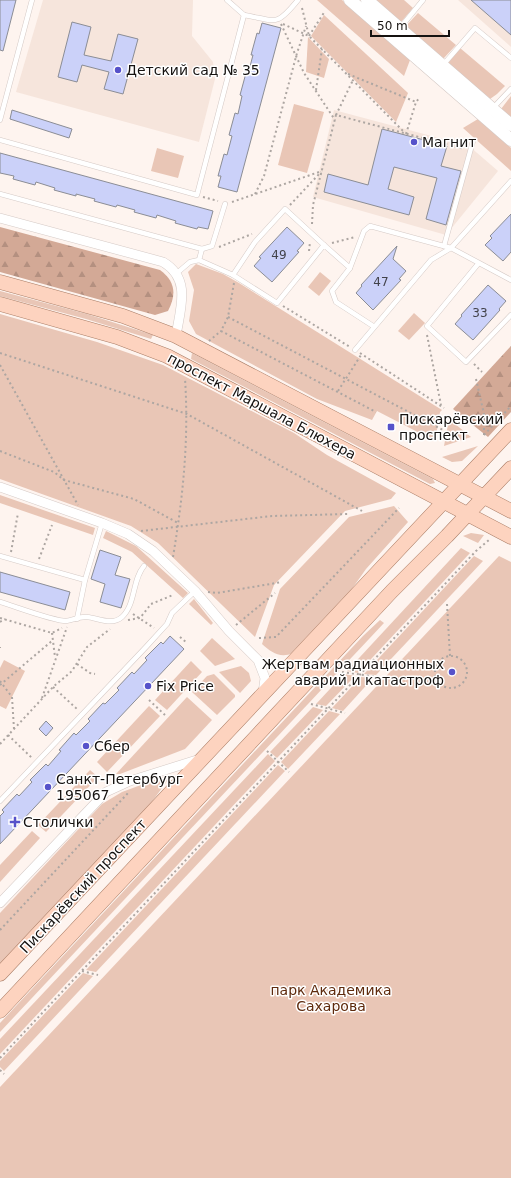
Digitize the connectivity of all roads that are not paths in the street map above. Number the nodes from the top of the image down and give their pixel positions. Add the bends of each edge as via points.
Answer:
1 (32, 0) edge
2 (227, 0) edge
3 (298, 0) edge
4 (350, 0) edge
5 (367, 0) edge
6 (423, 0) edge
7 (244, 15) junction
8 (400, 28) junction
9 (511, 58) edge
10 (442, 65) junction
11 (511, 89) edge
12 (489, 112) junction
13 (0, 120) edge
14 (511, 125) edge
15 (0, 140) edge
16 (511, 140) edge
17 (473, 142) dead end
18 (511, 180) edge
19 (0, 194) edge
20 (226, 204) road end
21 (0, 218) edge
22 (324, 245) junction
23 (444, 246) junction
24 (451, 248) junction
25 (202, 249) junction
26 (198, 260) junction
27 (478, 264) junction
28 (350, 268) junction
29 (177, 273) junction
30 (234, 276) junction
31 (510, 278) edge
32 (0, 282) edge
33 (0, 304) edge
34 (511, 315) edge
35 (373, 326) junction
36 (176, 336) junction
37 (355, 350) road end
38 (167, 356) junction
39 (511, 430) edge
40 (511, 468) edge
41 (460, 484) junction
42 (0, 487) edge
43 (485, 497) junction
44 (444, 502) junction
45 (511, 512) edge
46 (468, 514) junction
47 (102, 523) junction
48 (511, 537) edge
49 (0, 556) edge
50 (144, 566) dead end
51 (85, 580) junction
52 (195, 591) junction
53 (0, 602) edge
54 (77, 619) junction
55 (262, 695) junction
56 (203, 758) junction
57 (0, 801) edge
58 (1, 899) edge
59 (0, 974) edge
60 (0, 1011) edge

1 - 13 lane
2 - 7 lane
3 - 7 lane via 284,18 276,21
4 - 12 street
5 - 8 street
6 - 8 lane
7 - 15 lane via 197,195
8 - 10 street
9 - 10 lane via 475,28
10 - 12 street
11 - 12 lane
12 - 14 street
12 - 16 street
17 - 23 lane
18 - 24 lane
19 - 25 lane
20 - 25 lane via 212,246
21 - 29 street via 163,262
22 - 28 lane
22 - 30 lane via 277,303
22 - 30 lane via 285,209 255,242
23 - 24 lane
23 - 28 lane via 370,226 364,231
24 - 27 lane
24 - 35 lane via 431,260
25 - 26 lane
26 - 29 lane via 190,262
26 - 30 lane
27 - 31 lane
27 - 34 lane via 427,326 466,362
28 - 35 lane via 332,291 336,302
29 - 36 street, проспект Маршала Блюхера via 182,291
32 - 36 main road, проспект Маршала Блюхера via 123,316
33 - 38 main road, проспект Маршала Блюхера via 111,335
35 - 37 lane
36 - 38 main road
36 - 41 main road, проспект Маршала Блюхера
38 - 44 main road, проспект Маршала Блюхера
39 - 41 main road, Пискарёвский проспект
40 - 43 main road, Пискарёвский проспект
41 - 43 main road, проспект Маршала Блюхера
41 - 44 main road, Пискарёвский проспект
42 - 47 street
43 - 45 main road, проспект Маршала Блюхера
43 - 46 main road, Пискарёвский проспект
44 - 46 main road, проспект Маршала Блюхера
44 - 55 main road, Пискарёвский проспект
46 - 48 main road, проспект Маршала Блюхера
46 - 60 main road, Пискарёвский проспект via 392,591
47 - 51 lane
47 - 52 street via 128,534 153,551
49 - 51 lane
50 - 54 lane via 123,617 109,622 85,617
51 - 54 lane
52 - 55 street via 258,660 265,678
52 - 57 lane via 172,613 160,632
53 - 54 lane via 64,621
55 - 56 main road, Пискарёвский проспект
56 - 58 street via 130,781 106,792
56 - 59 main road, Пискарёвский проспект

